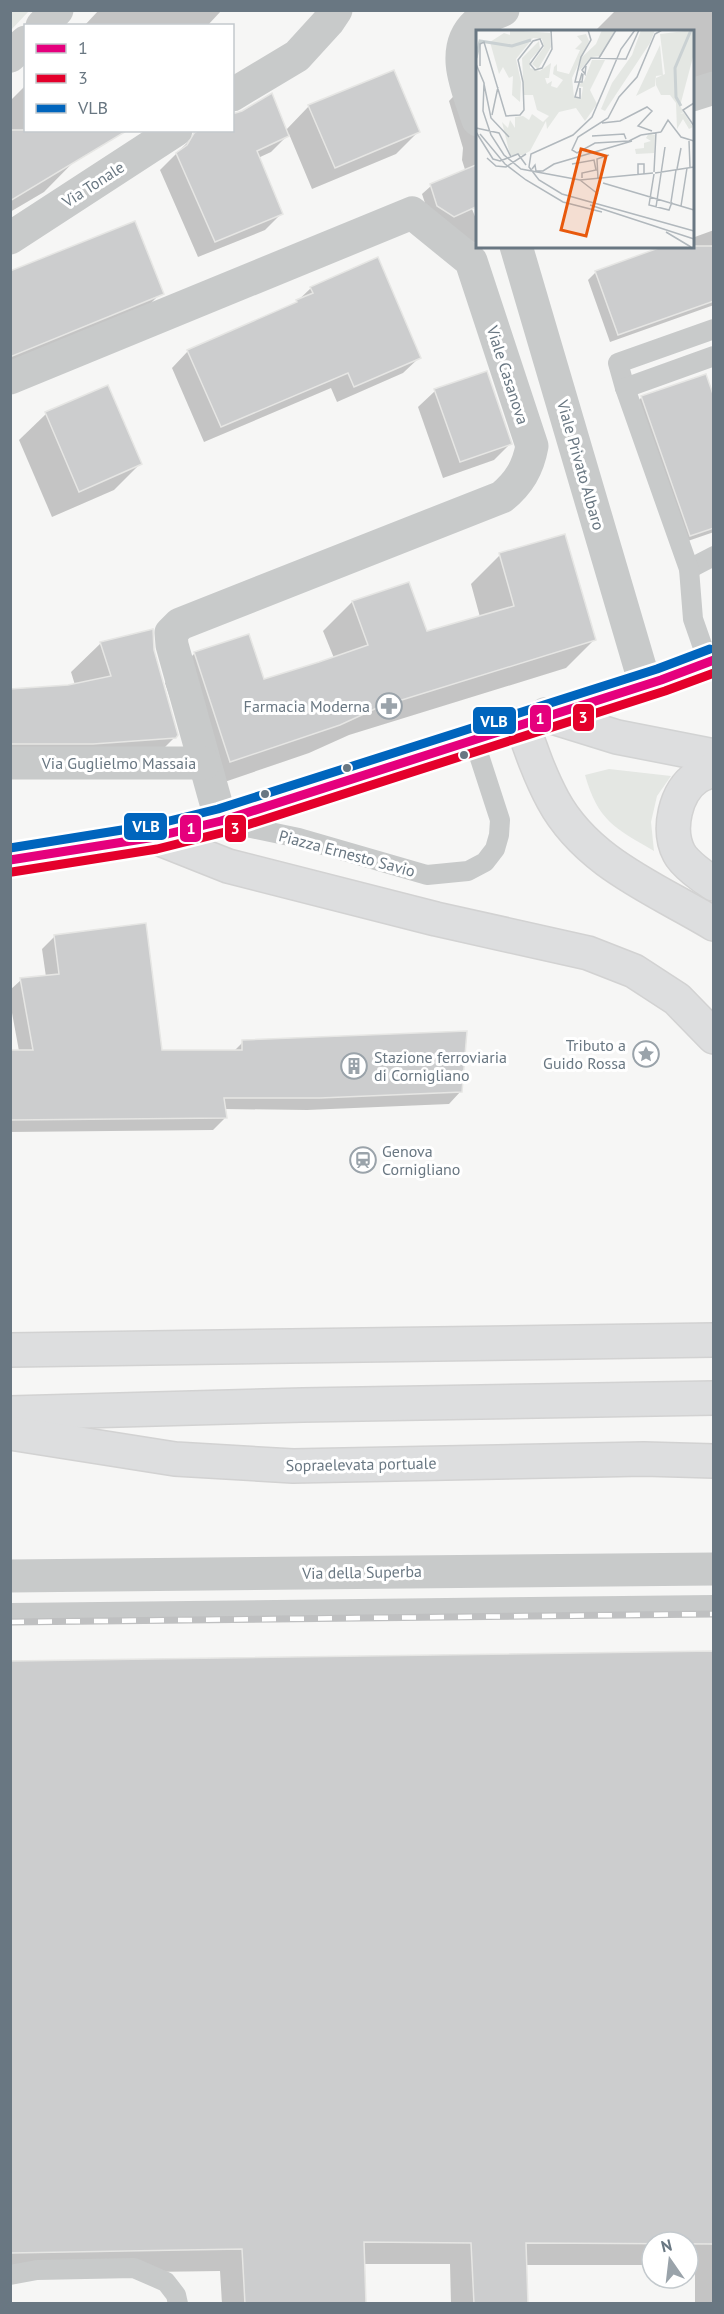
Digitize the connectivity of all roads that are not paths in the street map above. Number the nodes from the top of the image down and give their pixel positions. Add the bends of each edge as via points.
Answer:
1 (57, 10) edge
2 (336, 10) edge
3 (503, 10) edge
4 (44, 24) edge
5 (24, 44) edge
6 (10, 56) edge
7 (714, 88) edge
8 (234, 94) edge
9 (694, 95) edge
10 (476, 114) edge
11 (173, 132) edge
12 (10, 238) edge
13 (517, 248) edge
14 (714, 329) edge
15 (714, 356) edge
16 (10, 378) edge
17 (625, 388) junction
18 (714, 556) edge
19 (689, 569) junction
20 (708, 666) edge
21 (645, 684) junction
22 (534, 720) junction
23 (474, 740) junction
24 (714, 756) edge
25 (10, 763) edge
26 (204, 764) junction
27 (714, 769) edge
28 (221, 821) junction
29 (155, 837) junction
30 (10, 860) edge
31 (714, 884) edge
32 (714, 924) edge
33 (714, 1037) edge
34 (714, 1340) edge
35 (10, 1350) edge
36 (714, 1398) edge
37 (10, 1413) edge
38 (10, 1433) edge
39 (714, 1461) edge
40 (714, 1569) edge
41 (10, 1576) edge
42 (714, 1605) edge
43 (10, 1613) edge
44 (10, 2275) edge
45 (178, 2304) edge

1 - 4 street
2 - 8 street via 297,56
3 - 10 street via 478,22 464,39 461,68
5 - 6 street
7 - 9 street
11 - 12 street, Via Tonale
13 - 21 street, Viale Privato Albaro
14 - 17 lane via 618,363
15 - 17 lane
16 - 26 street, Viale Casanova via 412,213 471,261 531,446 529,463 513,488 502,497 180,624 171,633 172,645
17 - 19 lane
18 - 19 lane
19 - 20 lane via 693,619
20 - 21 main road
21 - 22 main road
22 - 23 main road
22 - 24 main road
22 - 32 main road via 539,771 575,832 634,880
23 - 28 main road
23 - 28 lane, Piazza Ernesto Savio via 500,820 495,849 485,862 468,872 427,875 299,838
25 - 26 street, Via Guglielmo Massaia
26 - 28 street, Via Guglielmo Massaia
27 - 31 main road via 696,778 683,792 676,807 673,832 679,854
28 - 29 main road
29 - 30 main road
29 - 33 main road via 228,866 588,954 634,971 677,999
34 - 35 main road
36 - 37 main road
38 - 39 main road, Sopraelevata portuale via 175,1459 293,1466
40 - 41 street, Via della Superba
42 - 43 lane
44 - 45 lane via 134,2268 166,2282

